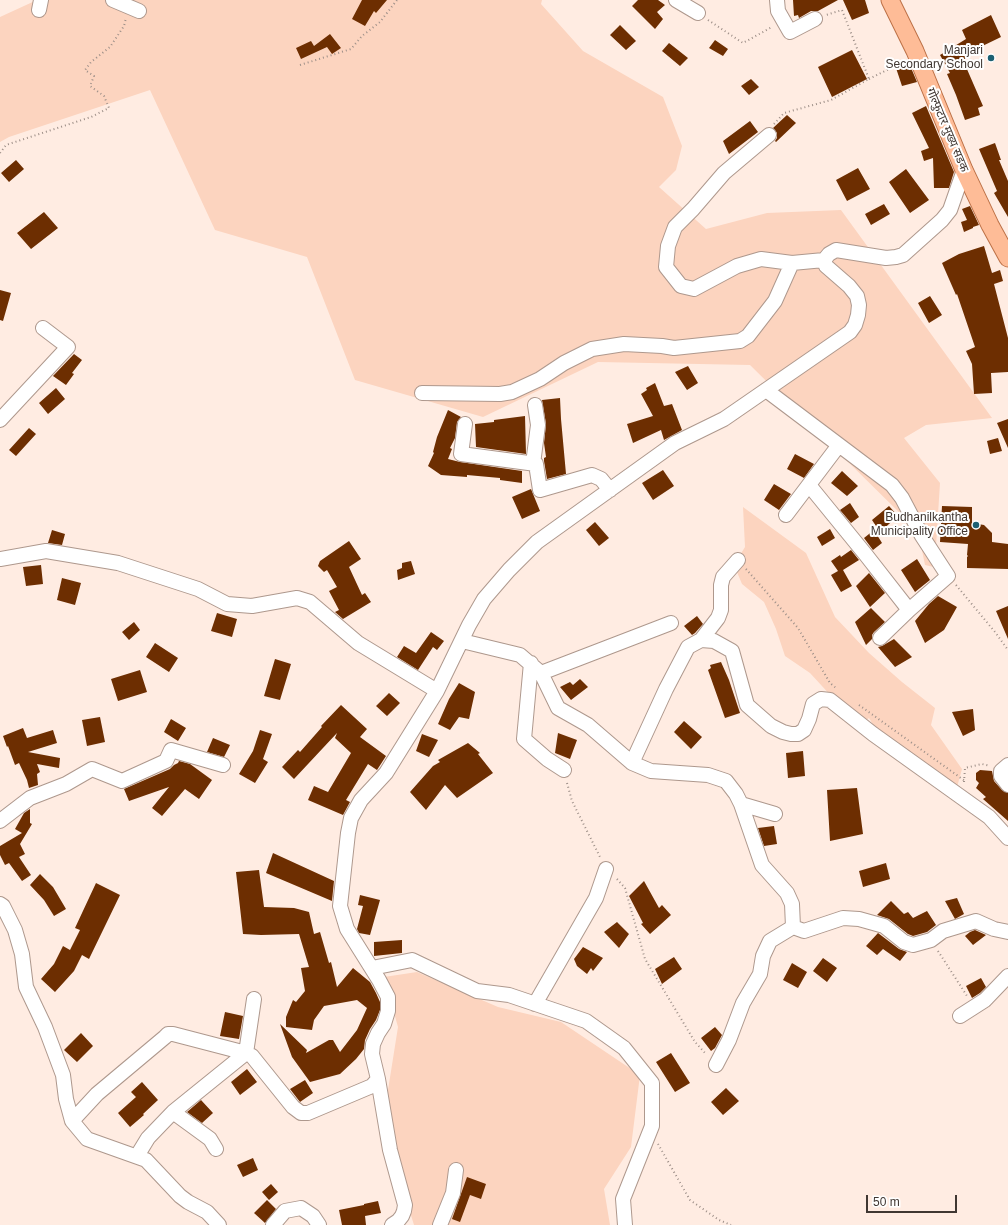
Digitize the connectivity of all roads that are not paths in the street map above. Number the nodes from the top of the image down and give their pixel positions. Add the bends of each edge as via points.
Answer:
1 (113, 0) edge
2 (676, 0) edge
3 (777, 0) edge
4 (890, 0) edge
5 (133, 12) road end
6 (698, 13) road end
7 (815, 19) road end
8 (767, 136) road end
9 (964, 170) junction
10 (1008, 258) edge
11 (824, 260) junction
12 (792, 263) junction
13 (43, 328) dead end
14 (766, 390) junction
15 (422, 393) dead end
16 (535, 404) dead end
17 (0, 420) edge
18 (466, 424) dead end
19 (839, 445) junction
20 (533, 464) junction
21 (809, 485) junction
22 (610, 490) junction
23 (786, 515) dead end
24 (0, 559) edge
25 (738, 560) road end
26 (909, 610) junction
27 (671, 623) dead end
28 (880, 638) dead end
29 (700, 640) junction
30 (462, 641) junction
31 (536, 668) junction
32 (437, 691) junction
33 (632, 763) junction
34 (223, 766) dead end
35 (1001, 766) edge
36 (564, 770) road end
37 (1008, 785) edge
38 (741, 804) junction
39 (775, 814) dead end
40 (0, 821) edge
41 (1008, 838) edge
42 (606, 869) road end
43 (0, 904) edge
44 (793, 927) junction
45 (1008, 932) edge
46 (372, 968) junction
47 (1008, 976) edge
48 (254, 999) dead end
49 (535, 1004) junction
50 (960, 1016) dead end
51 (246, 1053) junction
52 (716, 1065) road end
53 (378, 1079) junction
54 (173, 1112) junction
55 (72, 1121) junction
56 (216, 1149) dead end
57 (137, 1156) junction
58 (456, 1170) dead end
59 (219, 1225) edge
60 (273, 1225) edge
61 (319, 1225) edge
62 (392, 1225) edge
63 (440, 1225) edge
64 (625, 1225) edge

1 - 5 street
2 - 6 street
3 - 7 street via 778,11 790,32
4 - 9 main road, गोल्फुटार मुख्य सडक
8 - 12 street via 724,173 675,227 668,246 666,267 681,286 694,289 737,266 761,259
9 - 10 main road, गोल्फुटार मुख्य सडक
9 - 11 street via 950,210 903,255 886,258 836,250
11 - 12 street
11 - 14 street via 826,266 857,296 859,305 855,325 850,332
12 - 15 street via 775,301 748,336 740,341 674,348 624,344 592,349 512,392
13 - 17 street via 68,347
14 - 19 street
14 - 22 street via 724,419 675,443
16 - 20 street via 538,425
18 - 20 street via 461,454
19 - 21 street
19 - 26 street via 892,485 948,576
20 - 22 street via 536,464 540,490 592,475 601,479
21 - 23 street
21 - 26 street
22 - 30 street via 536,542 484,600
24 - 32 street via 46,551 118,563 198,589 228,604 252,606 297,598 310,602 358,642
25 - 29 street via 724,577 718,618
26 - 28 street
27 - 31 street
29 - 33 street via 688,647
29 - 41 street via 714,641 732,651 747,705 771,726 782,732 798,734 804,730 813,704 821,699 830,700 988,817
30 - 31 street via 520,655
30 - 32 street
31 - 33 street via 558,708 588,725
31 - 36 street via 524,739
32 - 46 street via 386,773 360,800 351,818 340,906 348,929
33 - 38 street via 651,772 708,776 726,781
34 - 40 street via 171,750 166,761 122,781 92,769 66,784 30,798
35 - 37 street via 1001,776
38 - 39 street
38 - 44 street via 762,865 787,893 792,904
42 - 49 street via 596,898
43 - 55 street via 15,930 22,954 26,987 45,1027 63,1075
44 - 45 street via 804,931 843,918 859,920 884,926 904,942 913,945 931,940 943,931 976,921
44 - 52 street via 770,942 763,956 760,974 743,1004
46 - 49 street via 412,960 477,991 509,995
46 - 53 street via 388,997 388,1011 384,1024 373,1044 372,1054
47 - 50 street via 985,1000
48 - 51 street
49 - 64 street via 586,1021 624,1048 652,1083 652,1126 623,1199
51 - 53 street via 252,1056 301,1113 308,1113 372,1086
51 - 54 street
51 - 55 street via 168,1034 98,1094
53 - 62 street via 390,1150 404,1205 402,1216
54 - 56 street via 210,1139
54 - 57 street via 148,1138
55 - 57 street via 87,1139
57 - 59 street via 152,1165 180,1196 207,1212
58 - 63 street via 452,1193
60 - 61 street via 285,1211 301,1208 313,1216

